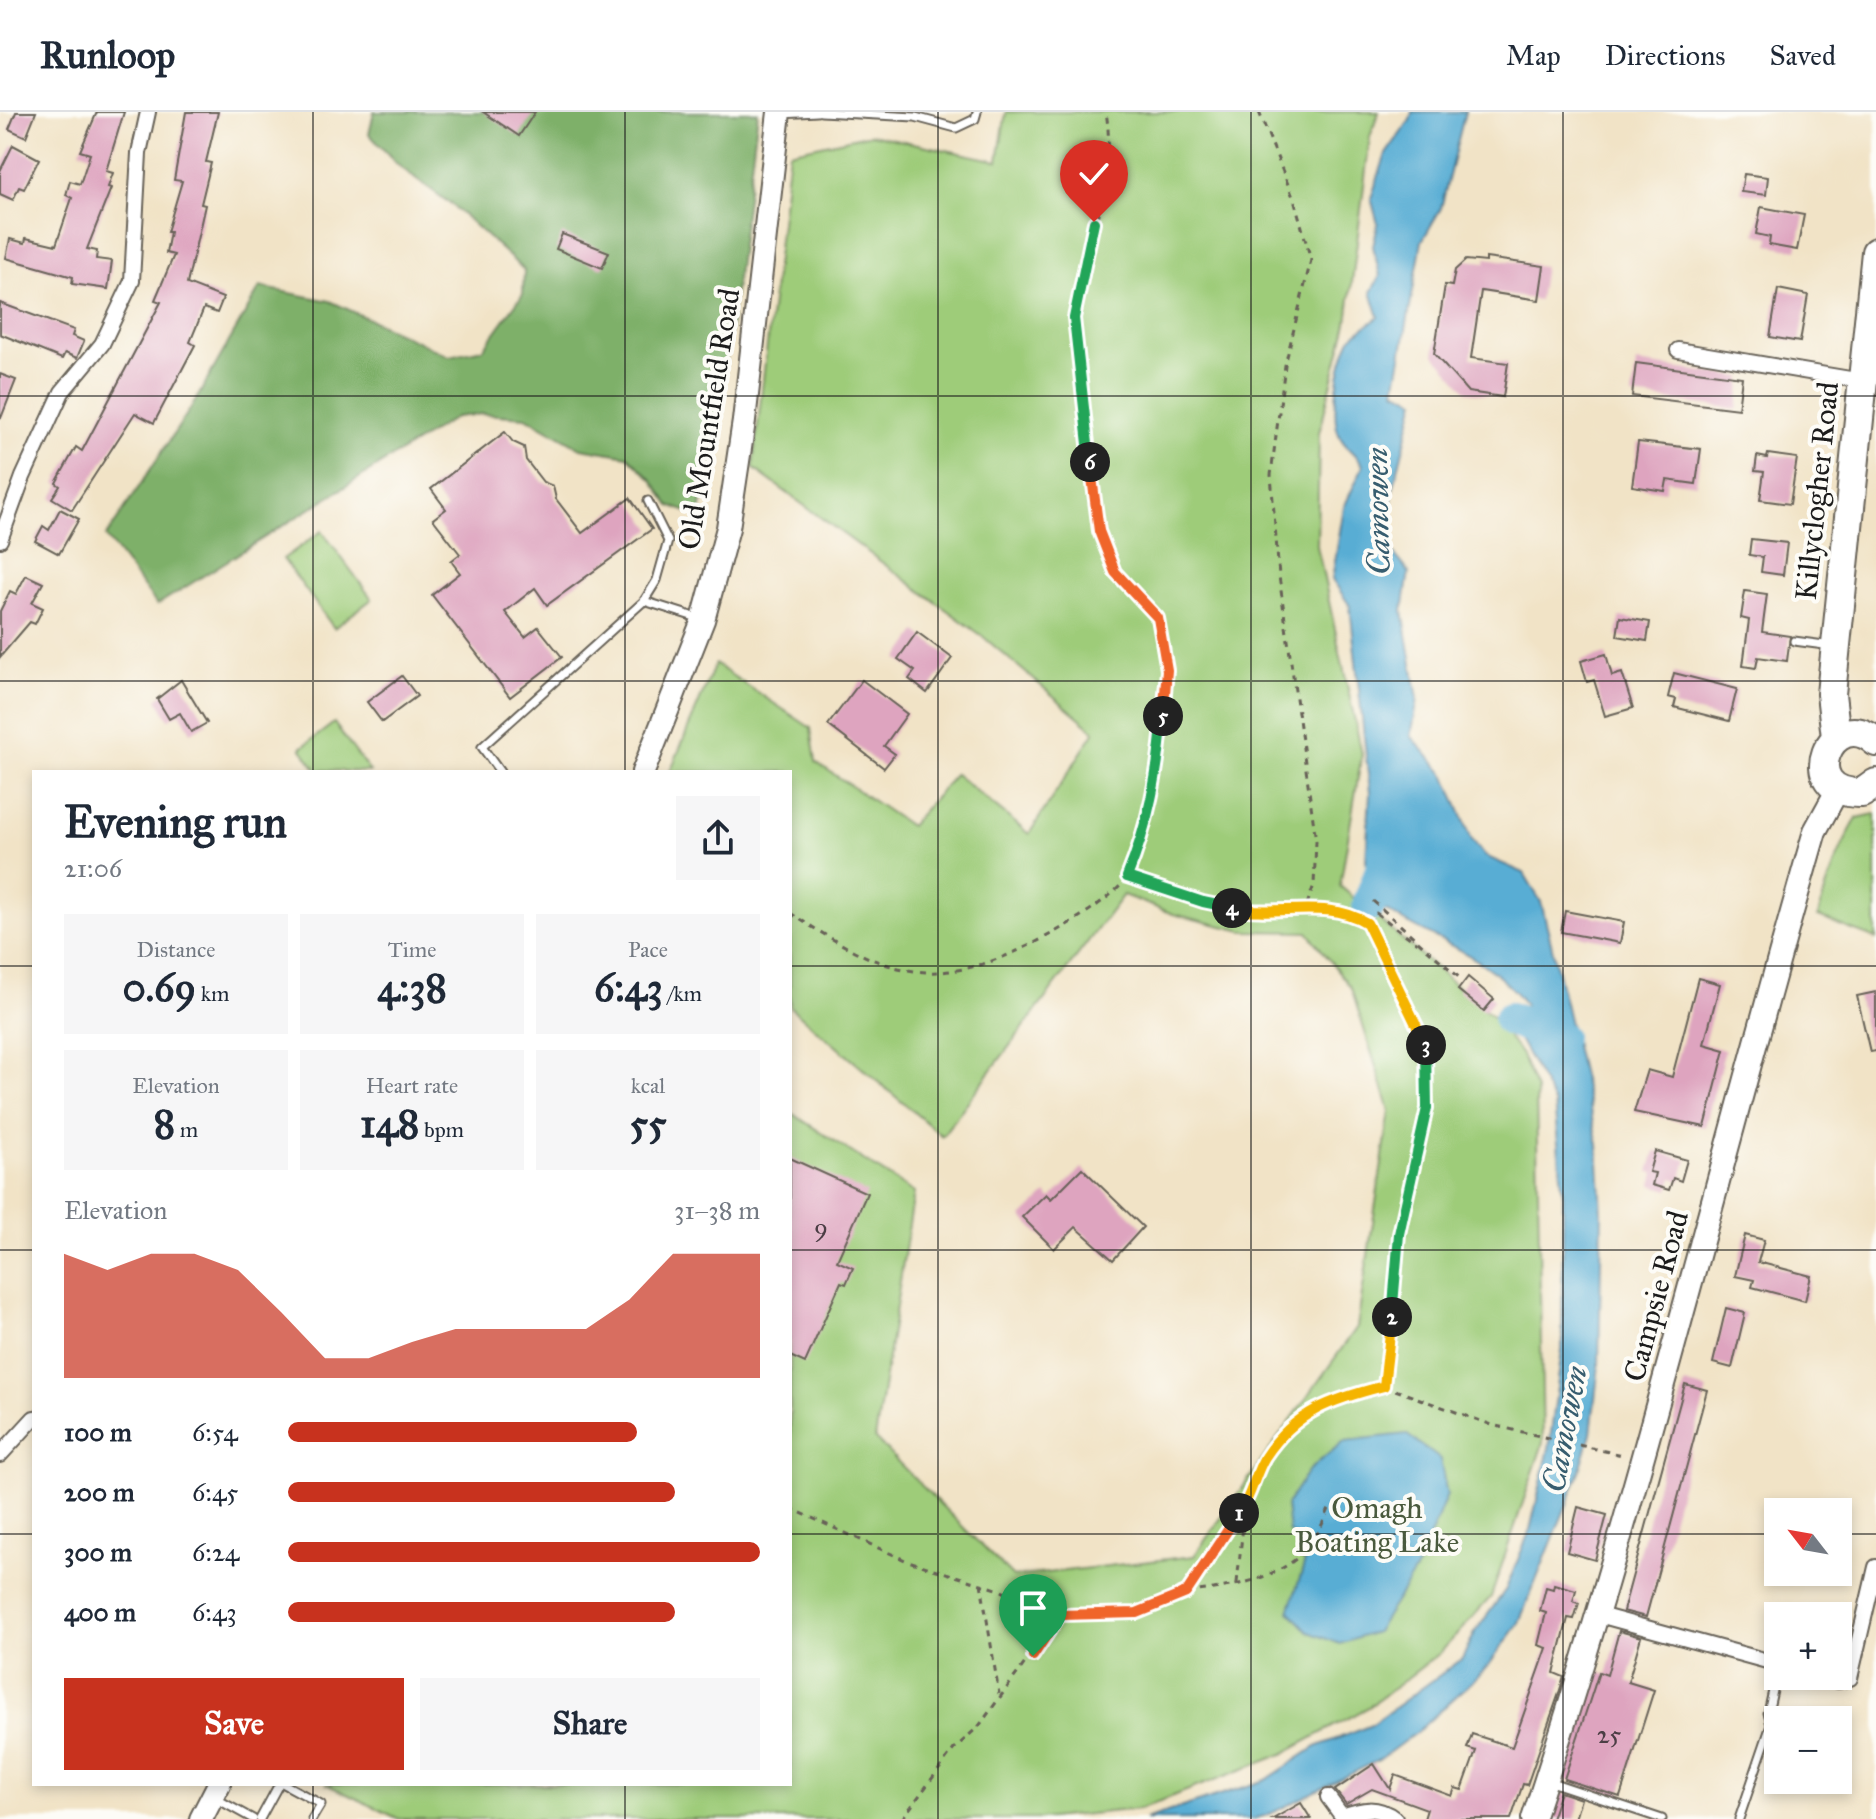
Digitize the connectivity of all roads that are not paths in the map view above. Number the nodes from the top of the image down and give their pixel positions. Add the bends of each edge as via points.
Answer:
1 (148, 112) edge
2 (819, 112) edge
3 (977, 112) edge
4 (779, 113) edge
5 (915, 115) edge
6 (1876, 252) edge
7 (1678, 350) dead end
8 (1867, 385) edge
9 (648, 501) dead end
10 (0, 540) edge
11 (644, 601) junction
12 (703, 620) junction
13 (1794, 641) dead end
14 (1835, 646) junction
15 (1836, 737) junction
16 (1875, 738) edge
17 (499, 770) edge
18 (644, 770) edge
19 (1875, 788) edge
20 (1838, 789) junction
21 (32, 1420) edge
22 (0, 1455) edge
23 (1876, 1567) edge
24 (1599, 1615) junction
25 (1764, 1662) edge
26 (1852, 1669) edge
27 (1773, 1690) edge
28 (1546, 1780) junction
29 (281, 1786) edge
30 (286, 1786) edge
31 (216, 1791) edge
32 (1328, 1797) dead end
33 (201, 1819) edge
34 (253, 1819) edge
35 (260, 1819) edge
36 (312, 1819) edge
37 (1395, 1819) edge
38 (1533, 1819) edge
39 (1662, 1819) edge
40 (1739, 1819) edge

1 - 10 street via 139,153 132,281 102,344 62,392
2 - 4 lane
2 - 5 lane
3 - 5 lane via 975,119 956,128
4 - 12 main road, Old Mountfield Road via 728,528
6 - 8 highway, Killyclogher Road
7 - 8 street
8 - 14 highway, Killyclogher Road
9 - 11 lane via 668,541 657,580
11 - 12 lane
11 - 17 lane via 482,747
12 - 18 main road, Old Mountfield Road
13 - 14 lane
14 - 15 highway, Killyclogher Road via 1831,694
15 - 16 highway via 1855,732
15 - 20 highway via 1823,762 1829,782
19 - 20 highway via 1862,793
20 - 24 main road, Campsie Road via 1815,831
21 - 22 street
23 - 26 street
24 - 25 street
24 - 28 main road, Campsie Road
27 - 40 lane via 1771,1725
28 - 38 main road, Campsie Road
28 - 39 lane
29 - 35 lane
30 - 36 lane via 321,1804
31 - 33 main road
31 - 34 lane
32 - 37 street via 1342,1816 1367,1808

